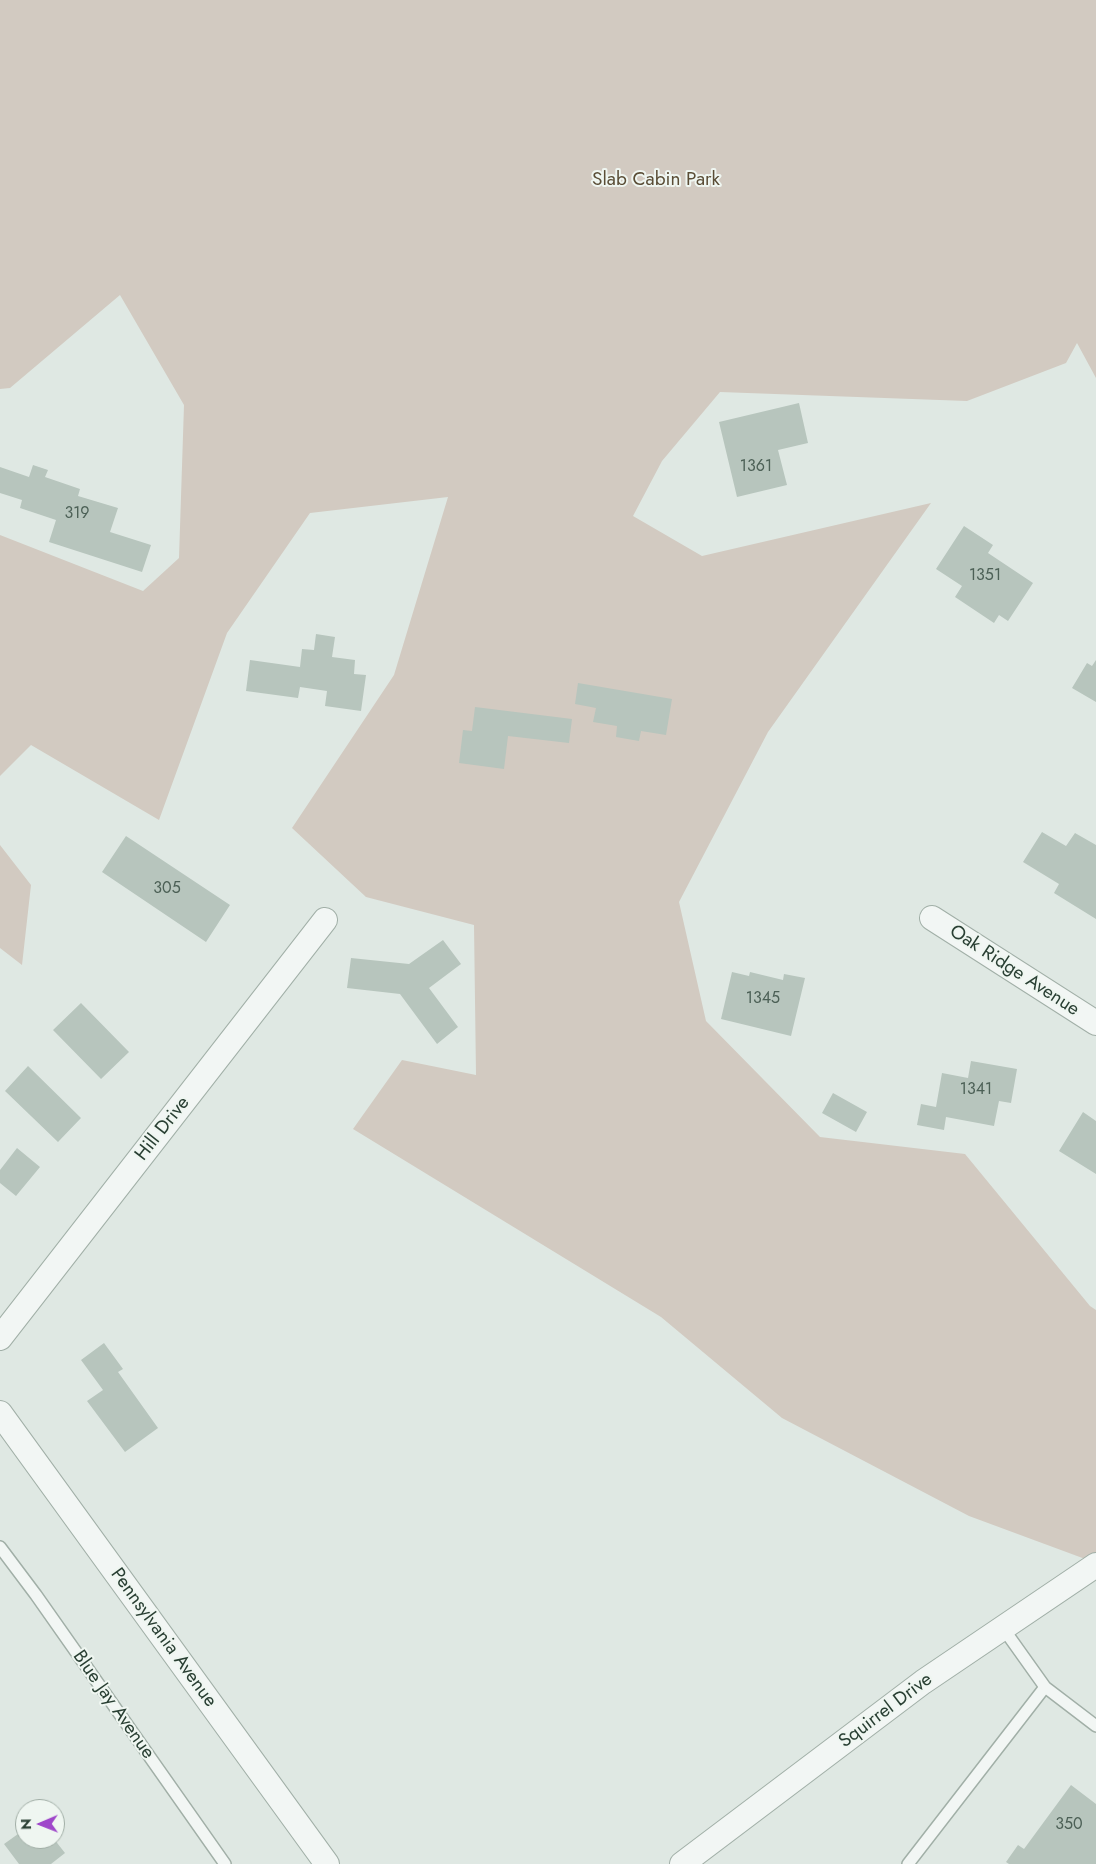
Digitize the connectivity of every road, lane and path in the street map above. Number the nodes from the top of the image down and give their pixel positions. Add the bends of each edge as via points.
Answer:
1 (932, 918) dead end
2 (325, 920) dead end
3 (1096, 1023) edge
4 (0, 1338) edge
5 (0, 1413) edge
6 (0, 1547) edge
7 (1096, 1565) edge
8 (1003, 1628) junction
9 (1045, 1687) junction
10 (1096, 1726) edge
11 (225, 1864) edge
12 (327, 1864) edge
13 (682, 1864) edge
14 (908, 1864) edge

1 - 3 street, Oak Ridge Avenue
2 - 4 street, Hill Drive
5 - 12 street, Pennsylvania Avenue
6 - 11 lane, Blue Jay Avenue
7 - 8 street, Squirrel Drive
8 - 9 lane
8 - 13 street, Squirrel Drive via 923,1682
9 - 10 lane
9 - 14 lane

